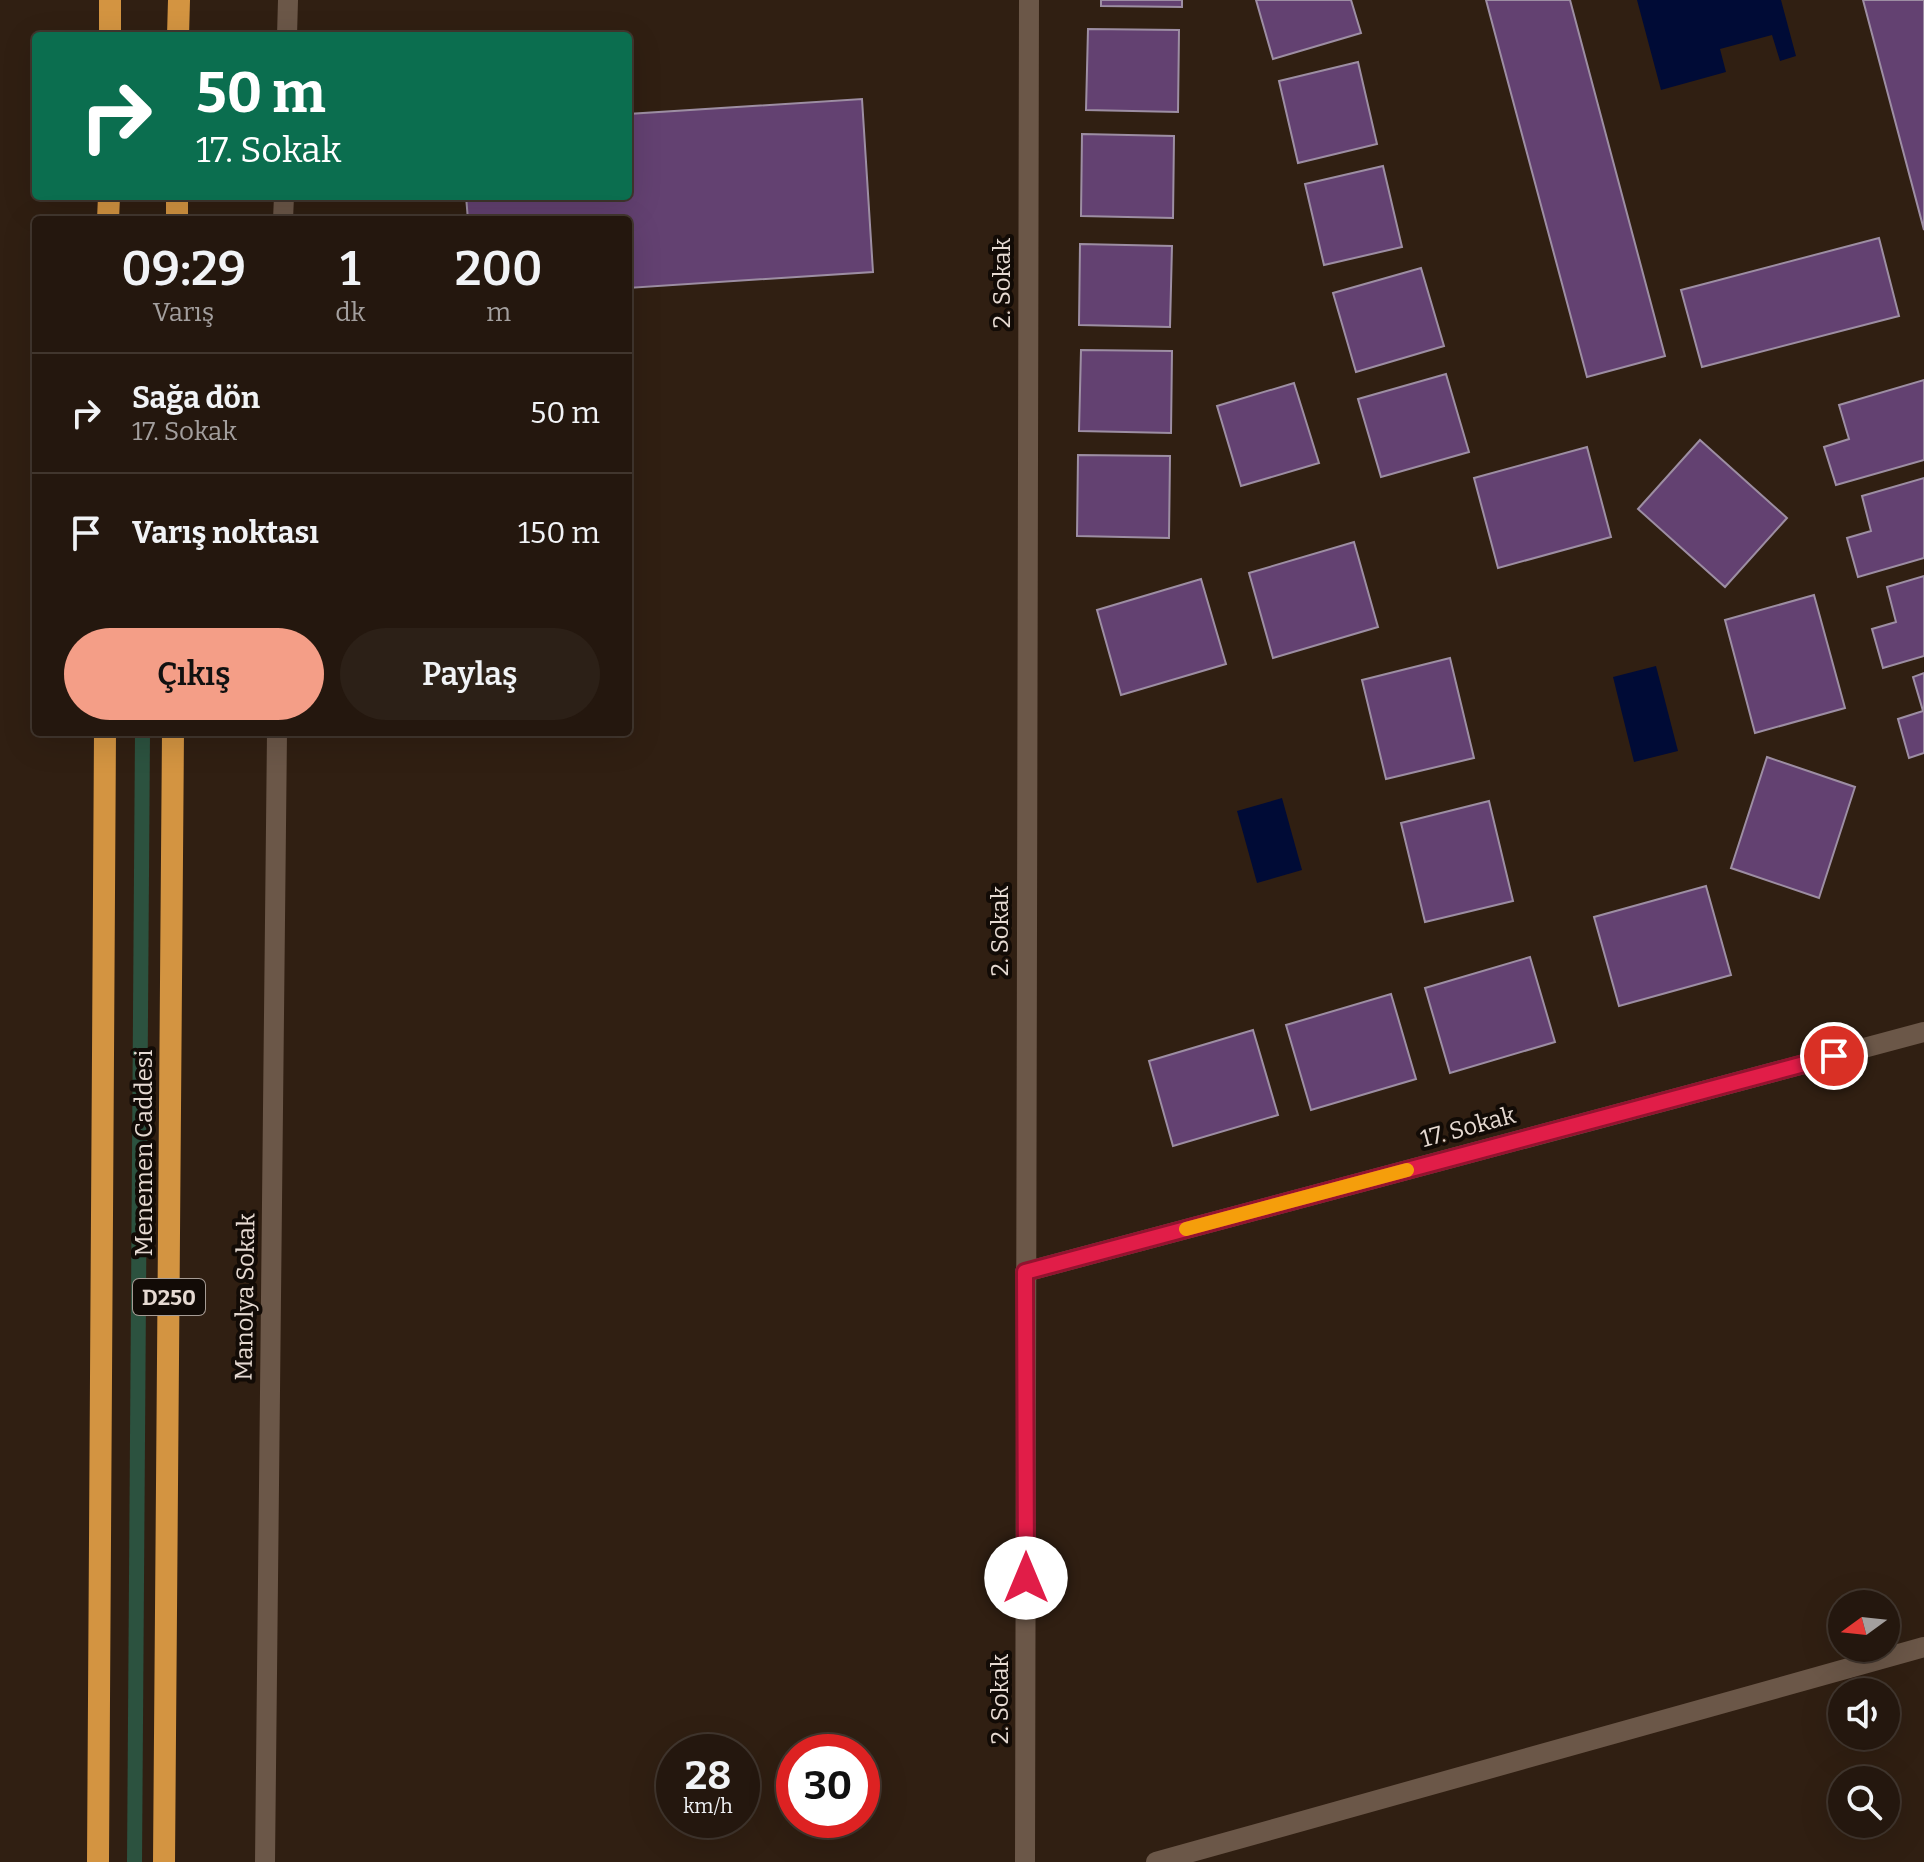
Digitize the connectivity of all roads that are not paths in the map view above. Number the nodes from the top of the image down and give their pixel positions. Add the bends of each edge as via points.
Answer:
1 (110, 0) edge
2 (179, 0) edge
3 (288, 0) edge
4 (1029, 0) edge
5 (110, 32) edge
6 (178, 32) edge
7 (287, 32) edge
8 (105, 736) edge
9 (173, 736) edge
10 (277, 736) edge
11 (1924, 1032) edge
12 (1025, 1272) junction
13 (1924, 1647) edge
14 (98, 1862) edge
15 (164, 1862) edge
16 (265, 1862) edge
17 (1025, 1862) edge
18 (1156, 1862) edge

1 - 5 highway
2 - 6 highway
3 - 7 street
4 - 12 street, 2. Sokak
8 - 14 highway, Menemen Caddesi / D250
9 - 15 highway, Menemen Caddesi / D250
10 - 16 street, Manolya Sokak
11 - 12 street, 17. Sokak
12 - 17 street, 2. Sokak
13 - 18 street

